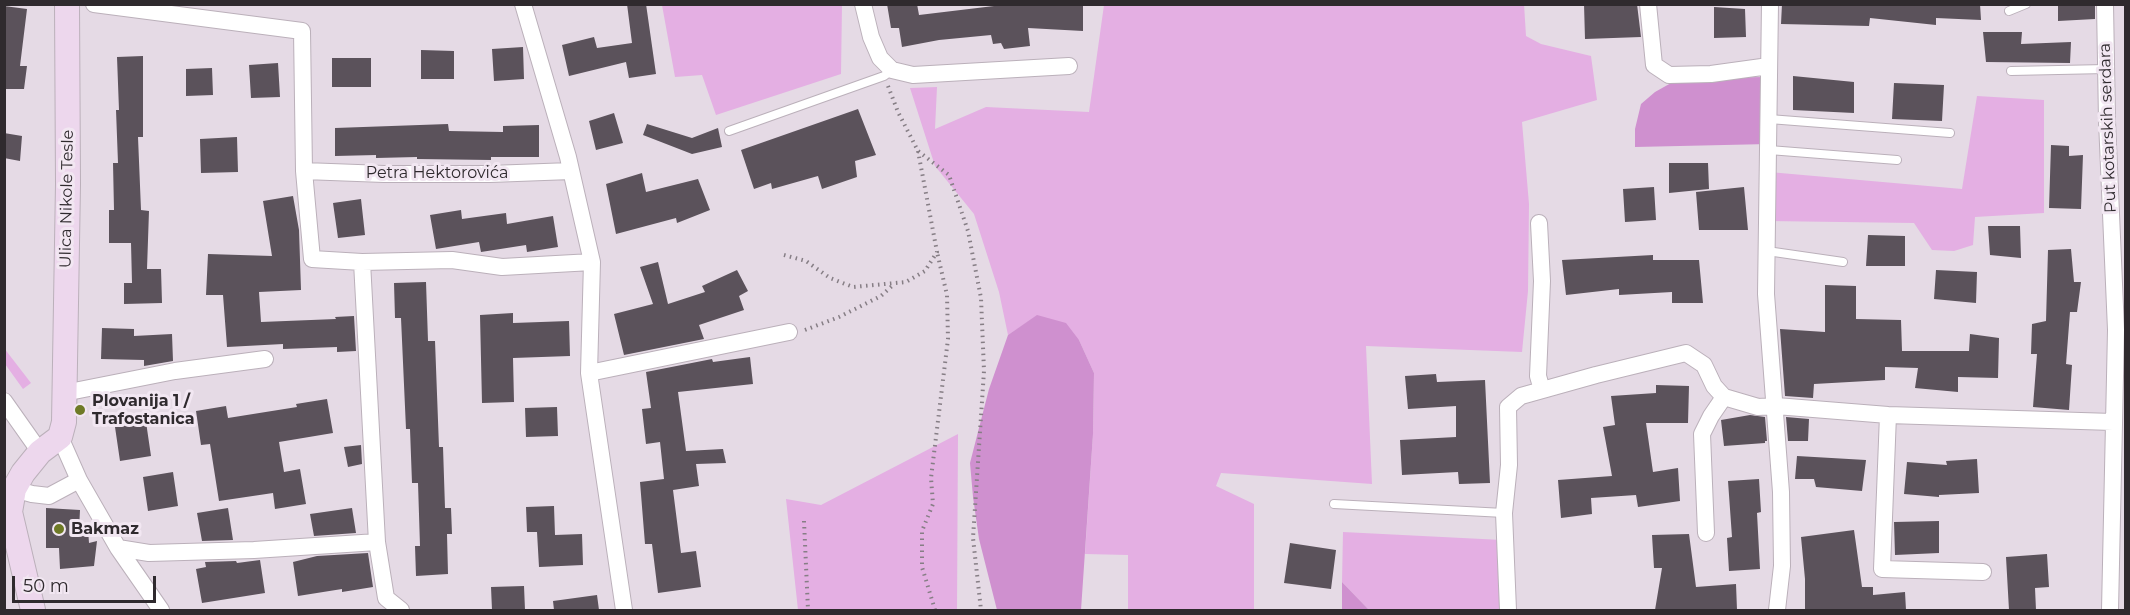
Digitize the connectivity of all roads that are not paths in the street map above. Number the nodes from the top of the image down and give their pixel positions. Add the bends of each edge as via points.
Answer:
1 (67, 4) edge
2 (94, 4) edge
3 (523, 4) edge
4 (863, 4) edge
5 (1648, 4) edge
6 (1770, 4) edge
7 (2026, 4) edge
8 (2105, 4) edge
9 (2009, 11) dead end
10 (1069, 66) dead end
11 (1769, 66) junction
12 (2106, 69) junction
13 (2011, 71) dead end
14 (888, 73) junction
15 (1769, 119) junction
16 (729, 131) dead end
17 (1950, 133) dead end
18 (1768, 150) junction
19 (1897, 159) dead end
20 (304, 171) junction
21 (571, 171) junction
22 (1539, 223) dead end
23 (1767, 251) junction
24 (362, 262) junction
25 (592, 262) junction
26 (1843, 262) dead end
27 (2121, 330) edge
28 (789, 332) road end
29 (265, 359) dead end
30 (589, 373) junction
31 (1542, 390) junction
32 (64, 393) junction
33 (1724, 397) junction
34 (4, 401) edge
35 (1776, 406) junction
36 (1888, 415) junction
37 (2113, 422) junction
38 (60, 437) junction
39 (2119, 443) edge
40 (40, 452) junction
41 (79, 480) junction
42 (9, 491) edge
43 (1334, 504) dead end
44 (1504, 513) junction
45 (1706, 532) dead end
46 (377, 542) junction
47 (118, 548) junction
48 (1983, 572) dead end
49 (33, 610) edge
50 (161, 610) edge
51 (401, 610) edge
52 (624, 610) edge
53 (1508, 610) edge
54 (1777, 610) edge
55 (2109, 610) edge

1 - 32 street, Ulica Nikole Tesle
2 - 20 street via 302,31
3 - 21 street
4 - 14 street via 870,36
5 - 11 street via 1654,65 1669,75
6 - 11 street
7 - 9 lane
8 - 12 street, Put kotarskih serdara
10 - 14 street
11 - 15 street
12 - 13 lane
12 - 27 street, Put kotarskih serdara
14 - 16 lane
15 - 17 lane
15 - 18 street
18 - 19 lane
18 - 23 street
20 - 21 street, Petra Hektorovića
20 - 24 street via 312,259
21 - 25 street
22 - 31 street via 1542,281 1538,376
23 - 26 lane
23 - 35 street via 1766,294
24 - 25 street via 452,260 502,267
24 - 46 street
25 - 30 street
27 - 37 street, Put kotarskih serdara
28 - 30 street
29 - 32 street via 175,371
30 - 52 street
31 - 33 street via 1686,353 1704,365
31 - 44 street via 1521,396 1508,407 1509,465
32 - 38 street, Ulica Nikole Tesle
33 - 35 street via 1758,407
33 - 45 street via 1702,434
34 - 40 street
35 - 36 street
35 - 54 street via 1782,556
36 - 37 street
36 - 48 street via 1882,569
37 - 39 street, Put kotarskih serdara
38 - 40 street
38 - 41 street
39 - 55 street, Put kotarskih serdara
40 - 42 street
41 - 42 street via 49,496
41 - 47 street
42 - 49 street via 10,512
43 - 44 lane
44 - 53 street
46 - 47 street via 148,554
46 - 51 street via 386,598
47 - 50 street

